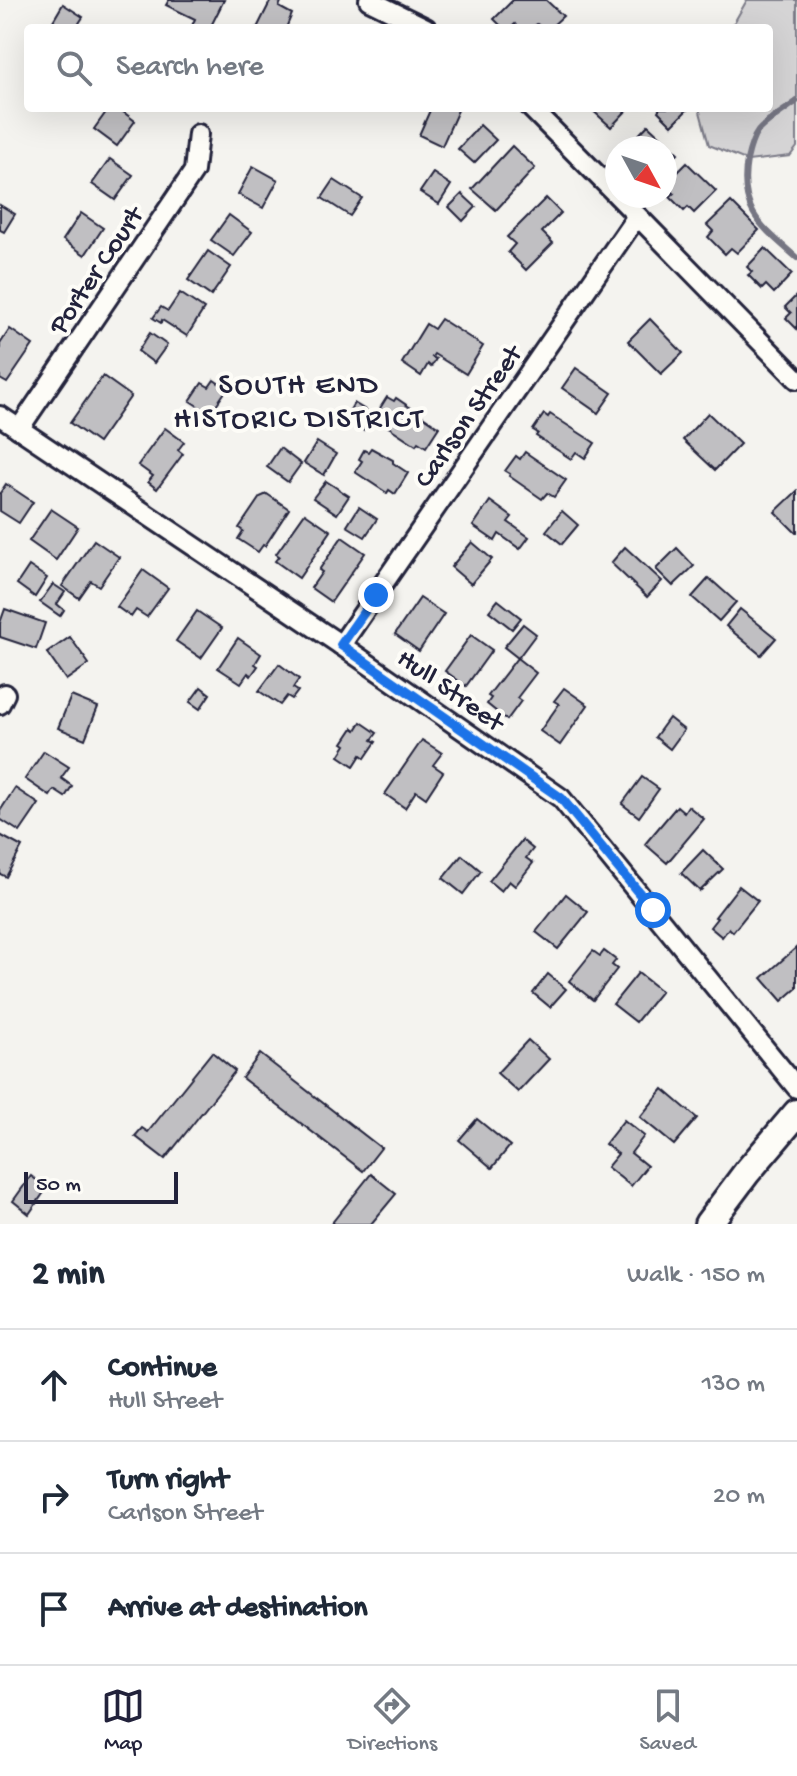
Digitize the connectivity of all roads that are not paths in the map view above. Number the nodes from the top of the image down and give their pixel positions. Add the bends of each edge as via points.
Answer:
1 (369, 0) edge
2 (418, 24) edge
3 (535, 112) edge
4 (198, 134) dead end
5 (605, 184) edge
6 (629, 208) edge
7 (637, 216) junction
8 (797, 379) edge
9 (0, 416) edge
10 (19, 429) junction
11 (341, 645) junction
12 (797, 1088) edge
13 (797, 1113) edge
14 (708, 1224) edge

1 - 2 street
3 - 5 street
4 - 10 street, Porter Court via 194,171
6 - 7 street
7 - 8 street
7 - 11 street, Carlson Street
9 - 10 street, Hull Street
10 - 11 street, Hull Street
11 - 12 street, Hull Street via 561,798
13 - 14 main road

